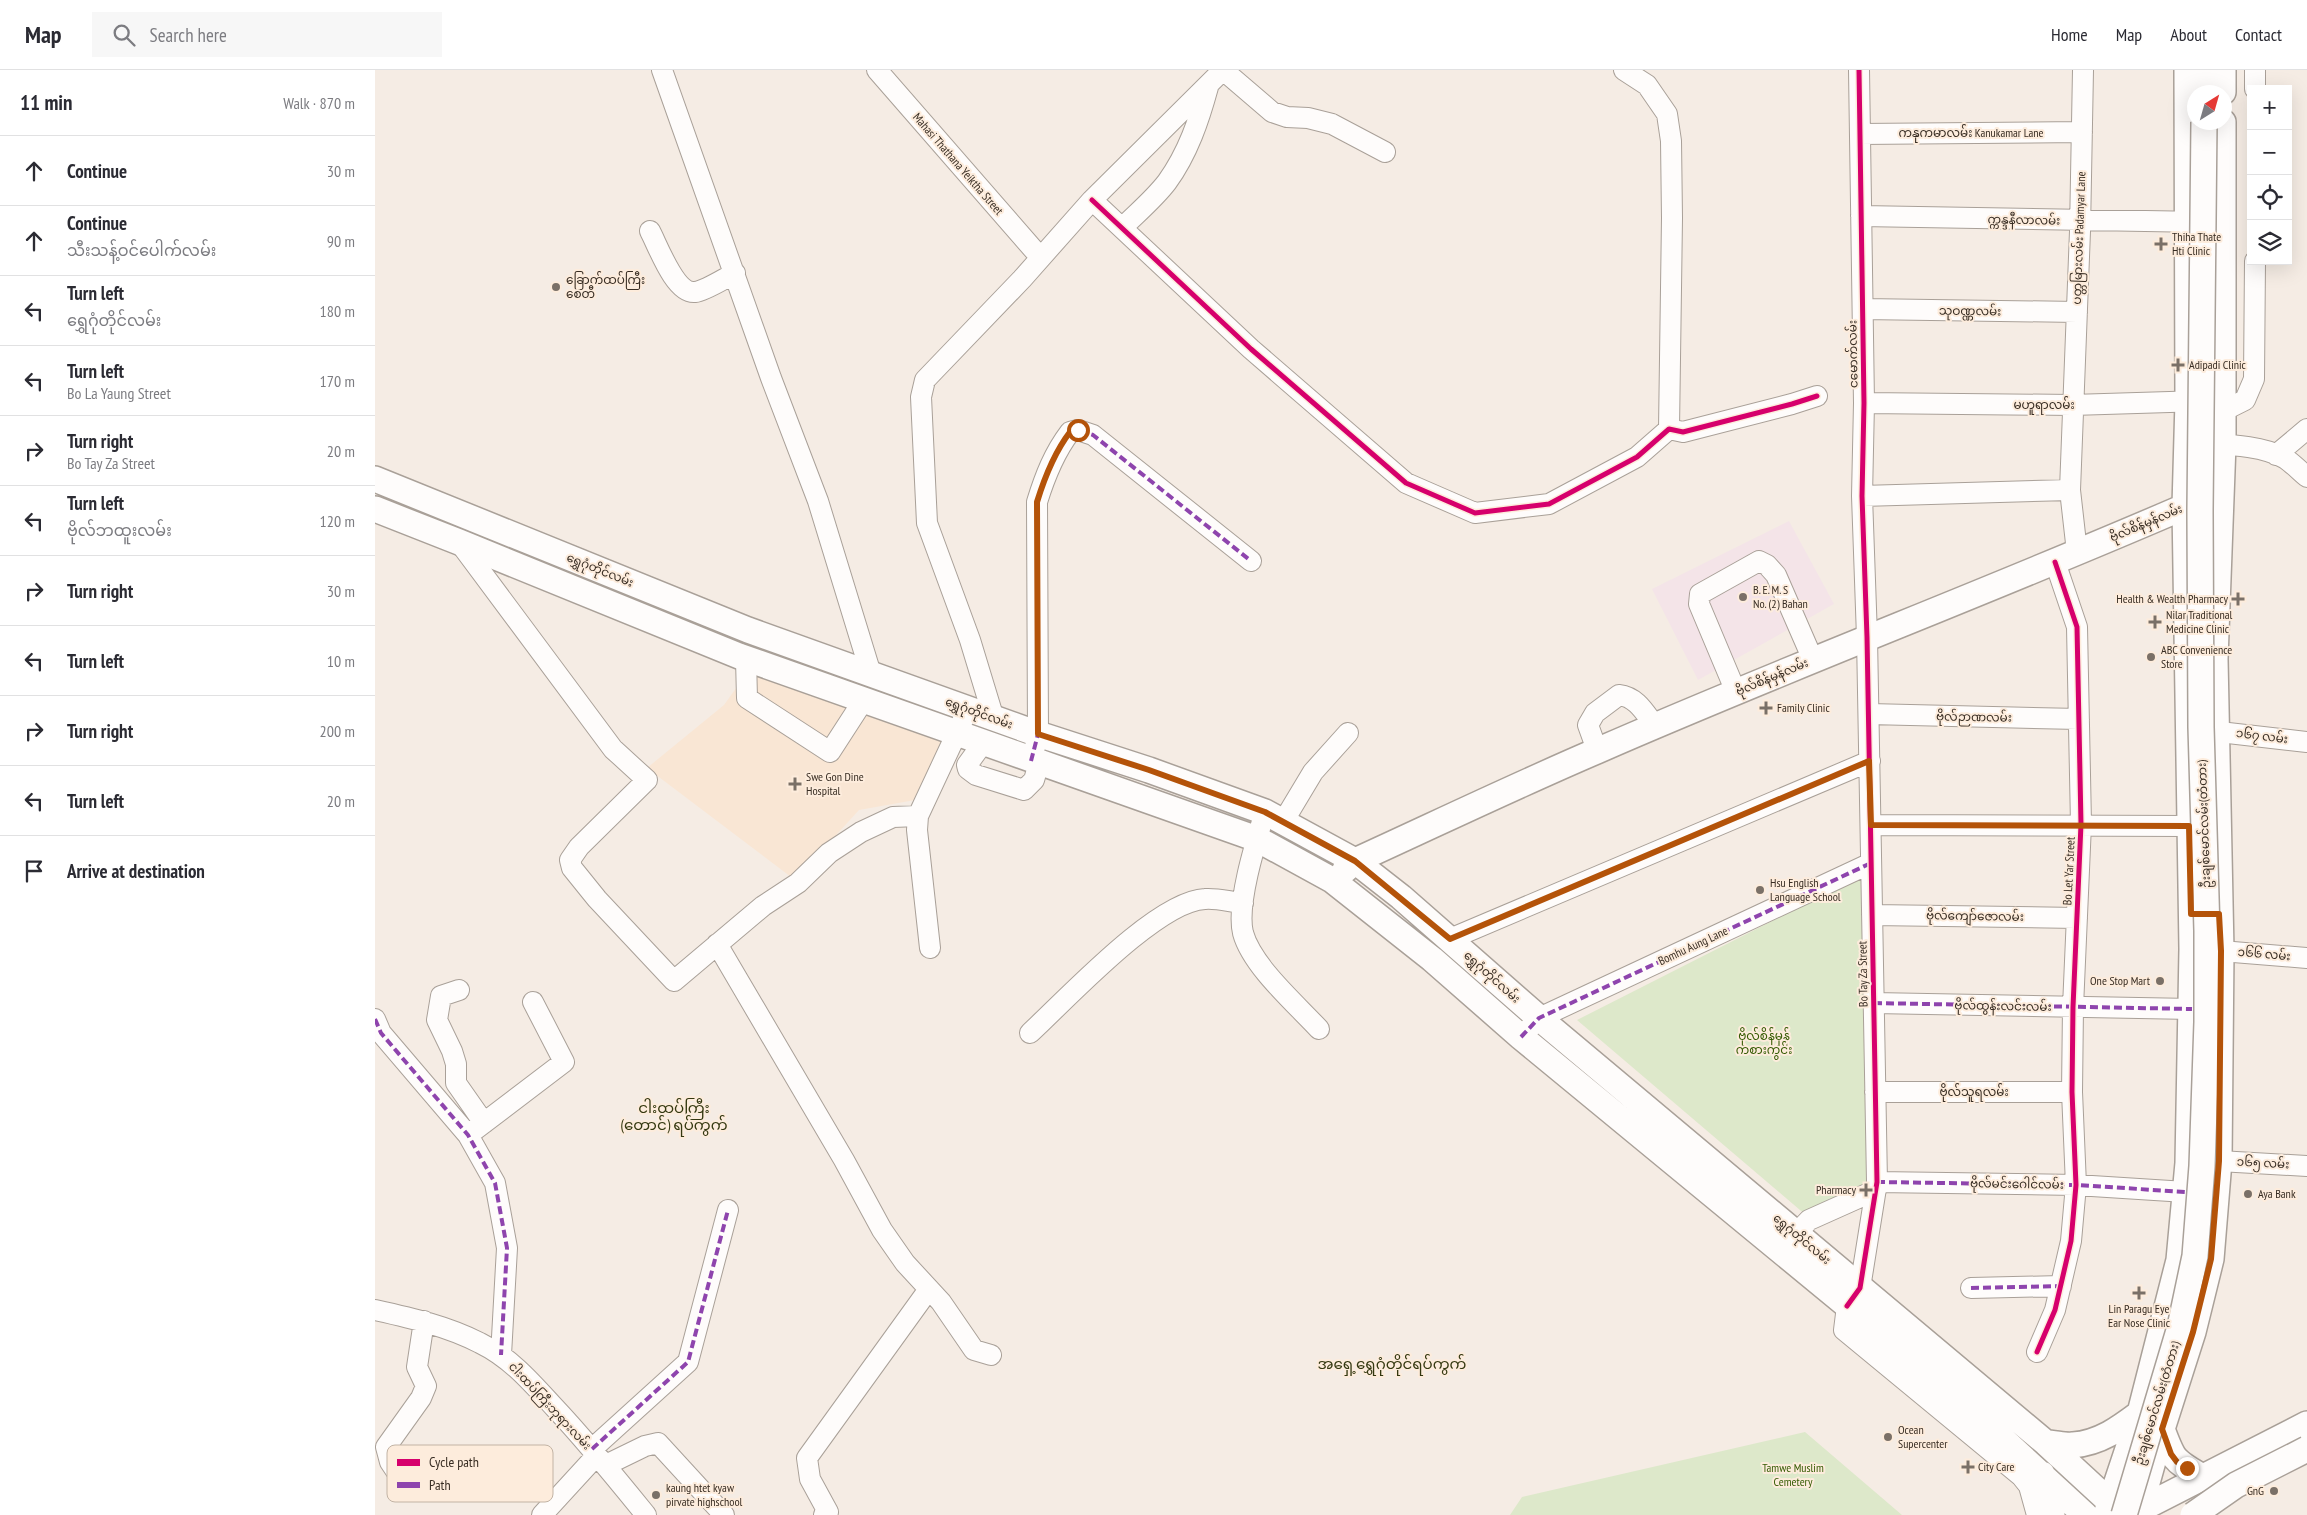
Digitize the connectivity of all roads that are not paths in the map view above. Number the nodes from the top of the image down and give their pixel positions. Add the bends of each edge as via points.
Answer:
1 (662, 70) edge
2 (877, 70) edge
3 (1223, 70) edge
4 (1624, 70) edge
5 (1859, 70) edge
6 (2083, 70) edge
7 (2187, 70) edge
8 (2205, 70) edge
9 (2223, 70) edge
10 (2255, 70) edge
11 (1208, 85) junction
12 (2204, 85) edge
13 (2223, 85) edge
14 (2255, 85) edge
15 (2204, 130) edge
16 (2223, 130) edge
17 (2082, 132) junction
18 (1860, 134) junction
19 (1385, 152) dead end
20 (1092, 200) junction
21 (1861, 216) junction
22 (2081, 221) junction
23 (2187, 222) junction
24 (2223, 223) junction
25 (1122, 228) junction
26 (650, 231) dead end
27 (1040, 257) junction
28 (2255, 265) edge
29 (735, 274) junction
30 (1863, 309) junction
31 (2077, 312) junction
32 (2188, 339) junction
33 (2223, 340) junction
34 (1817, 396) dead end
35 (2188, 401) junction
36 (1864, 403) junction
37 (2223, 404) junction
38 (2072, 405) junction
39 (1669, 429) junction
40 (2307, 429) edge
41 (2187, 443) junction
42 (2223, 444) junction
43 (2276, 455) junction
44 (2307, 477) edge
45 (375, 478) edge
46 (2070, 490) junction
47 (2220, 491) junction
48 (1862, 496) junction
49 (2185, 506) junction
50 (375, 509) edge
51 (459, 542) junction
52 (2066, 557) junction
53 (1251, 561) dead end
54 (1867, 637) junction
55 (2188, 658) junction
56 (746, 659) junction
57 (2215, 659) junction
58 (1813, 660) junction
59 (871, 674) junction
60 (1736, 692) junction
61 (863, 701) junction
62 (968, 709) junction
63 (1869, 714) junction
64 (995, 719) junction
65 (2079, 719) junction
66 (1655, 726) junction
67 (2189, 730) junction
68 (2217, 731) junction
69 (955, 733) junction
70 (1348, 733) dead end
71 (1038, 734) junction
72 (2307, 742) edge
73 (985, 744) junction
74 (1597, 750) junction
75 (1869, 761) junction
76 (1035, 762) junction
77 (917, 816) junction
78 (1274, 817) junction
79 (2081, 824) junction
80 (1871, 825) junction
81 (2189, 826) junction
82 (1257, 839) junction
83 (1355, 861) junction
84 (1871, 863) junction
85 (1332, 880) junction
86 (1243, 903) junction
87 (1872, 914) junction
88 (2191, 914) junction
89 (2219, 914) junction
90 (2077, 918) junction
91 (1450, 939) junction
92 (717, 944) junction
93 (930, 948) dead end
94 (2221, 951) junction
95 (2307, 958) edge
96 (459, 990) dead end
97 (533, 1002) dead end
98 (1874, 1002) junction
99 (2073, 1007) junction
100 (2192, 1009) junction
101 (1539, 1018) junction
102 (375, 1019) edge
103 (1319, 1029) dead end
104 (1030, 1033) dead end
105 (1521, 1037) junction
106 (1875, 1092) junction
107 (2072, 1092) junction
108 (484, 1123) junction
109 (468, 1135) junction
110 (2219, 1161) junction
111 (2307, 1166) edge
112 (2076, 1184) junction
113 (1876, 1186) junction
114 (2186, 1192) junction
115 (727, 1210) dead end
116 (1788, 1242) junction
117 (2061, 1286) junction
118 (1971, 1288) dead end
119 (929, 1290) junction
120 (1854, 1297) junction
121 (375, 1310) edge
122 (424, 1321) junction
123 (2037, 1352) dead end
124 (501, 1355) junction
125 (991, 1355) dead end
126 (2140, 1413) junction
127 (2307, 1424) edge
128 (2162, 1429) junction
129 (2046, 1443) junction
130 (2307, 1449) edge
131 (387, 1450) edge
132 (2307, 1455) edge
133 (598, 1456) junction
134 (2042, 1474) junction
135 (2204, 1478) junction
136 (2211, 1507) edge
137 (2125, 1512) edge
138 (542, 1515) edge
139 (646, 1515) edge
140 (724, 1515) edge
141 (824, 1515) edge
142 (2037, 1515) edge
143 (2052, 1515) edge
144 (2085, 1515) edge
145 (2192, 1515) edge

1 - 29 street
2 - 27 street, Mahasi Thathana Yeiktha Street
3 - 11 street
3 - 19 street via 1272,112 1332,124
4 - 39 street via 1647,85 1667,114 1671,141
5 - 18 street, ငမောက်လမ်း
6 - 17 street, ပတ္တမြားလမ်း Padamyar Lane
7 - 23 main road
8 - 12 main road
9 - 13 main road
10 - 14 street
11 - 20 street
11 - 25 street via 1199,120 1182,158 1156,194
15 - 137 main road, ဦးချစ်မောင်လမ်း(တံတား), bridge via 2200,511 2207,995 2202,1166 2195,1256 2182,1318
16 - 24 main road
17 - 18 street, ကနုကမာလမ်း Kanukamar Lane
17 - 22 street, ပတ္တမြားလမ်း Padamyar Lane
18 - 21 street, ငမောက်လမ်း
20 - 25 street
20 - 27 street
21 - 22 street, က္ကန္ဒနီလာလမ်း
21 - 30 street, ငမောက်လမ်း
22 - 23 street, က္ကန္ဒနီလာလမ်း
22 - 31 street, ပတ္တမြားလမ်း Padamyar Lane
23 - 24 street, က္ကန္ဒနီလာလမ်း
23 - 32 main road
24 - 33 main road
25 - 39 street via 1251,349 1406,483 1475,513 1549,504 1637,457
26 - 29 street via 675,281 688,291 696,292
27 - 64 street via 925,380 921,397 927,524
28 - 37 street via 2254,379 2245,400 2231,407
29 - 59 street via 818,501
30 - 31 street, သုဝဏ္ဏလမ်း
30 - 36 street, ငမောက်လမ်း
31 - 38 street, ပတ္တမြားလမ်း Padamyar Lane
32 - 33 main road
32 - 35 main road
33 - 37 main road
34 - 39 street via 1683,432
35 - 37 street, မဟူရာလမ်း
35 - 38 street, မဟူရာလမ်း
35 - 41 main road
36 - 38 street, မဟူရာလမ်း
36 - 48 street, ငမောက်လမ်း
37 - 42 main road
38 - 46 street, ပတ္တမြားလမ်း Padamyar Lane
40 - 43 street
41 - 42 street
41 - 49 main road
42 - 43 street
42 - 47 main road
43 - 44 street via 2286,459
45 - 59 main road, ရွှေဂုံတိုင်လမ်း via 748,630
46 - 48 street
46 - 52 street, Bo Let Yar Street
47 - 49 main road, ဗိုလ်စိန်မှန်လမ်း
47 - 57 main road
48 - 54 street, ငမောက်လမ်း
49 - 52 main road, ဗိုလ်စိန်မှန်လမ်း
49 - 55 main road
50 - 51 main road, ရွှေဂုံတိုင်လမ်း
51 - 56 main road, ရွှေဂုံတိုင်လမ်း
51 - 92 street via 613,749 647,780 579,847 570,860 572,868 674,980
52 - 54 main road, ဗိုလ်စိန်မှန်လမ်း
52 - 65 street, Bo Let Yar Street via 2077,627
53 - 71 street via 1093,435 1078,430 1070,432 1044,478 1037,502
54 - 58 main road, ဗိုလ်စိန်မှန်လမ်း
54 - 63 street, Bo Tay Za Street
55 - 57 main road
55 - 67 main road
56 - 61 main road, ရွှေဂုံတိုင်လမ်း
56 - 61 street via 747,698 830,752
57 - 68 main road
58 - 60 main road, ဗိုလ်စိန်မှန်လမ်း
58 - 60 street via 1776,575 1759,561 1700,594 1699,604
59 - 62 main road, ရွှေဂုံတိုင်လမ်း
60 - 66 main road, ဗိုလ်စိန်မှန်လမ်း
61 - 69 main road, ရွှေဂုံတိုင်လမ်း
62 - 64 main road, ရွှေဂုံတိုင်လမ်း
62 - 69 street
63 - 65 street, ဗိုလ်ဉာဏလမ်း
63 - 75 street, Bo Tay Za Street
64 - 71 main road, ရွှေဂုံတိုင်လမ်း
64 - 73 main road
65 - 79 street, Bo Let Yar Street
66 - 74 main road, ဗိုလ်စိန်မှန်လမ်း
66 - 74 street via 1635,701 1619,696 1595,713 1588,725
67 - 68 street, ၁၆၇ လမ်း
67 - 81 main road
68 - 72 street, ၁၆၇ လမ်း
68 - 89 main road
69 - 73 main road, ရွှေဂုံတိုင်လမ်း
69 - 77 street
70 - 78 street
71 - 76 street
71 - 78 main road, ရွှေဂုံတိုင်လမ်း via 1149,770
73 - 76 main road, ရွှေဂုံတိုင်လမ်း
74 - 83 main road, ဗိုလ်စိန်မှန်လမ်း
75 - 80 street, Bo Tay Za Street
75 - 91 street
76 - 82 main road, ရွှေဂုံတိုင်လမ်း
77 - 92 street via 893,817 861,832 829,853 798,883 763,906
77 - 93 street
78 - 82 street
78 - 83 main road, ရွှေဂုံတိုင်လမ်း
79 - 80 street
79 - 81 street
79 - 90 street, Bo Let Yar Street
80 - 84 street, Bo Tay Za Street
81 - 88 main road
82 - 85 main road, ရွှေဂုံတိုင်လမ်း
82 - 86 street
83 - 85 main road, ဗိုလ်စိန်မှန်လမ်း
83 - 91 main road, ရွှေဂုံတိုင်လမ်း
84 - 87 street, Bo Tay Za Street
84 - 101 street, Bomhu Aung Lane
85 - 105 main road, ရွှေဂုံတိုင်လမ်း via 1432,959
86 - 103 street via 1243,933 1259,964
86 - 104 street via 1204,899 1180,905 1143,928
87 - 90 street, ဗိုလ်ကျော်ဇောလမ်း
87 - 98 street, Bo Tay Za Street
88 - 89 main road
88 - 100 main road
89 - 94 main road
90 - 99 street, Bo Let Yar Street
91 - 101 main road, ရွှေဂုံတိုင်လမ်း
92 - 119 street via 845,1160 882,1230 905,1264
94 - 95 street, ၁၆၆ လမ်း
94 - 110 main road
96 - 108 street via 441,996 437,1020 452,1050 456,1083
97 - 108 street via 564,1062
98 - 99 street, ဗိုလ်ထွန်းလင်းလမ်း
98 - 106 street, Bo Tay Za Street
99 - 100 street, ဗိုလ်ထွန်းလင်းလမ်း
99 - 107 street, Bo Let Yar Street
100 - 114 main road
101 - 105 street, Bomhu Aung Lane
101 - 116 main road, ရွှေဂုံတိုင်လမ်း
102 - 109 street via 381,1033
105 - 116 main road, ရွှေဂုံတိုင်လမ်း
106 - 107 street, ဗိုလ်သူရလမ်း
106 - 113 street, Bo Tay Za Street
107 - 112 street, Bo Let Yar Street
108 - 109 street
109 - 124 street via 495,1183 507,1248
110 - 111 street, ၁၆၅ လမ်း
110 - 128 main road via 2211,1259 2193,1332
112 - 113 street, ဗိုလ်မင်းဂေါင်လမ်း
112 - 114 street, ဗိုလ်မင်းဂေါင်လမ်း
112 - 117 street, Bo Let Yar Street via 2071,1241
113 - 116 street via 1809,1220
113 - 120 street, Bo Tay Za Street
114 - 126 main road via 2179,1260
115 - 133 street via 688,1362
116 - 120 main road, ရွှေဂုံတိုင်လမ်း
117 - 118 street
117 - 123 street, Bo Let Yar Street via 2055,1310
119 - 125 street via 974,1350
119 - 141 street via 807,1458 811,1479 828,1512
120 - 129 main road, ရွှေဂုံတိုင်လမ်း
120 - 134 main road, ရွှေဂုံတိုင်လမ်း
120 - 142 street, Bo Tay Za Street via 1844,1330 2021,1476 2029,1486
121 - 122 street, ငါးထပ်ကြီးဘုရားလမ်း
122 - 124 street, ငါးထပ်ကြီးဘုရားလမ်း via 480,1342
122 - 131 street via 417,1367 426,1386 386,1446
124 - 133 street, ငါးထပ်ကြီးဘုရားလမ်း via 522,1372
126 - 129 main road via 2113,1434 2073,1445
126 - 137 main road
127 - 135 main road
128 - 135 main road via 2177,1462
128 - 137 main road
129 - 137 main road, ရွှေဂုံတိုင်လမ်း
130 - 145 main road, bridge via 2235,1485
132 - 136 main road
133 - 138 street
133 - 139 street, ငါးထပ်ကြီးဘုရားလမ်း
133 - 140 street via 658,1443
134 - 143 main road
134 - 144 main road, ရွှေဂုံတိုင်လမ်း
135 - 137 main road
136 - 145 main road

